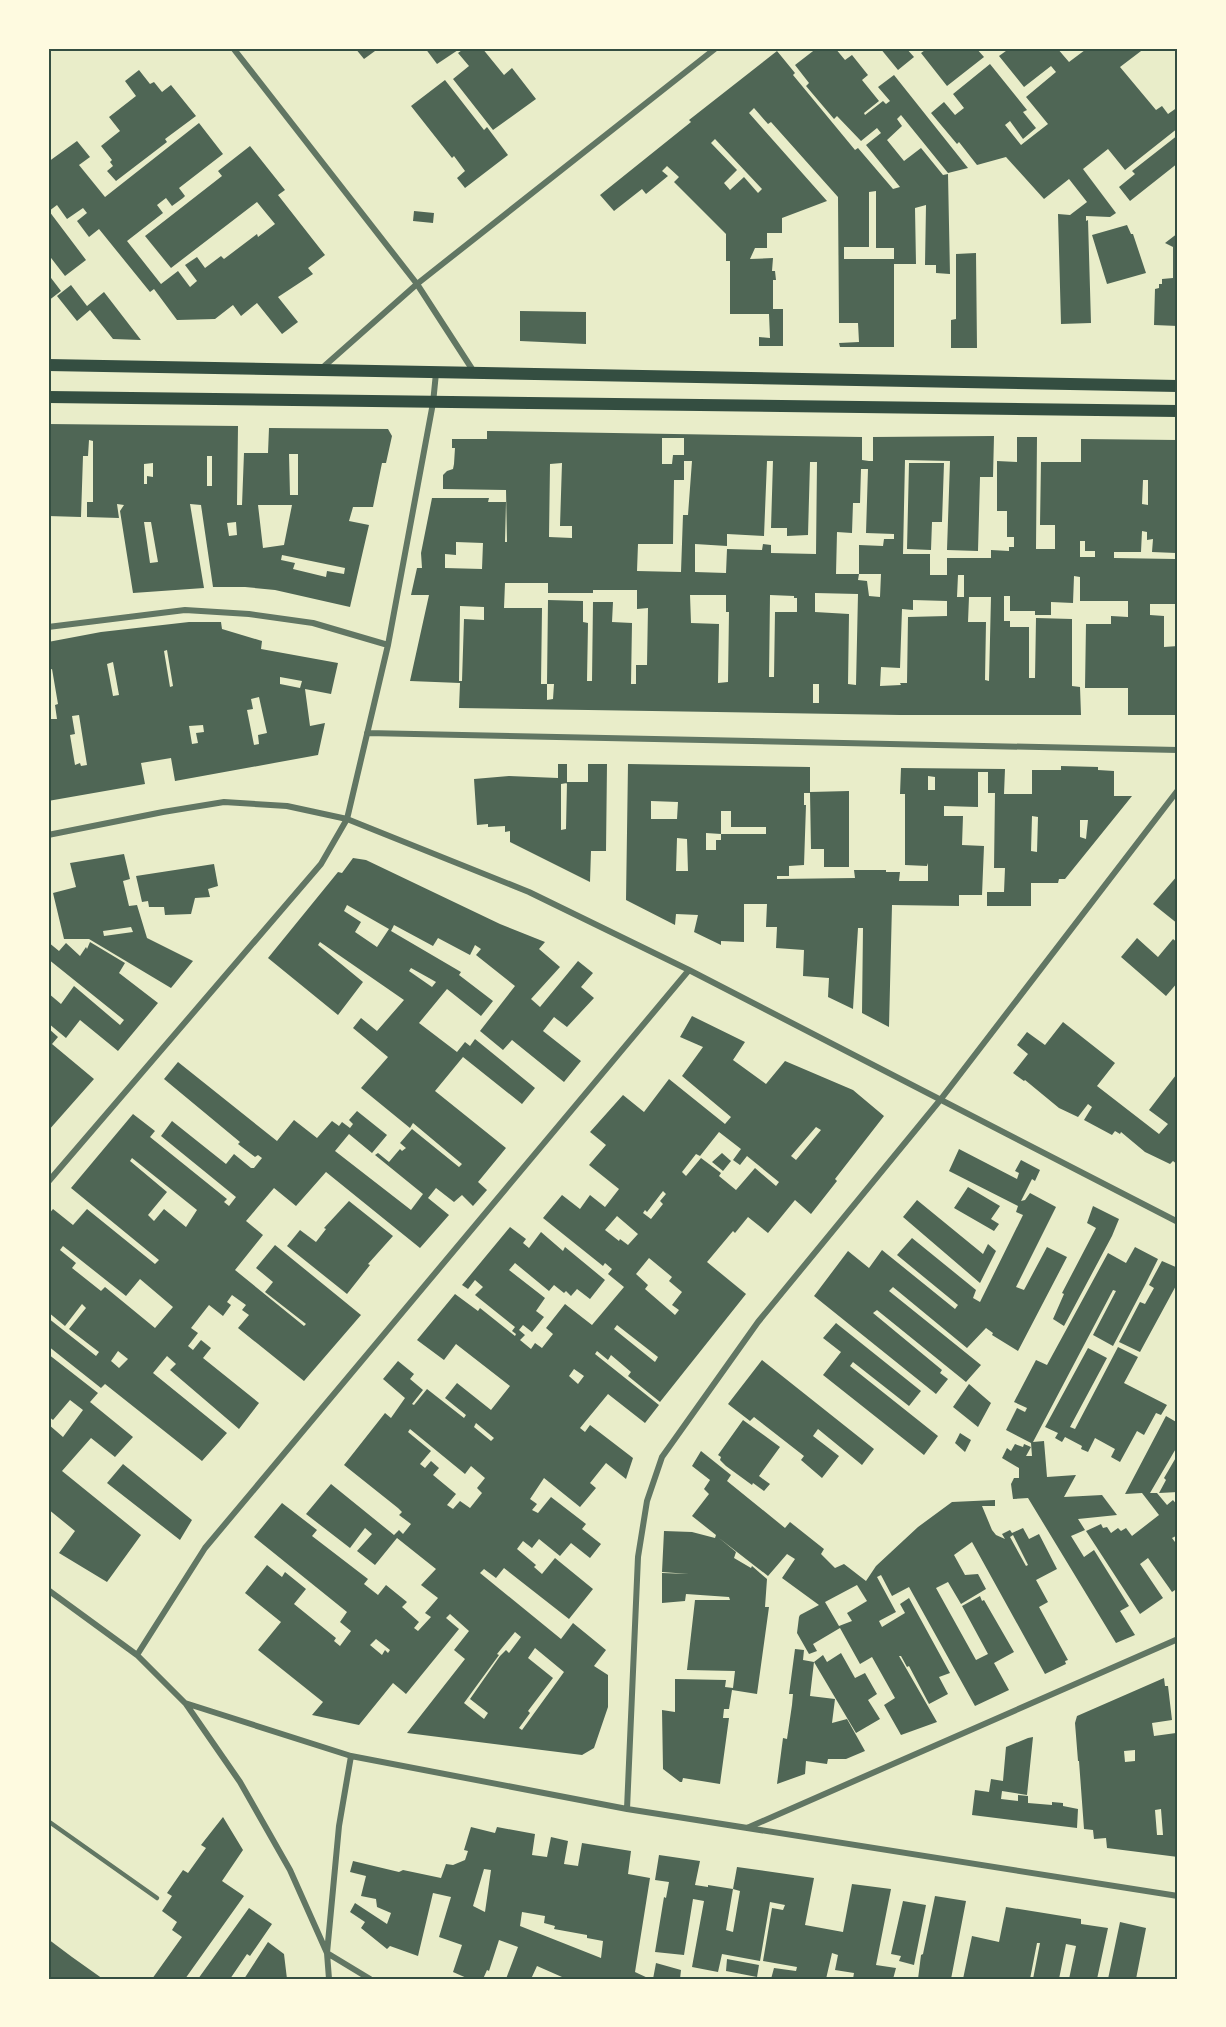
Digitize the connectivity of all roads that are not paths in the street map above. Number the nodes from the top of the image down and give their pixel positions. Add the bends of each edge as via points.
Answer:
1 (233, 48) edge
2 (716, 48) edge
3 (417, 284) junction
4 (48, 365) edge
5 (319, 371) junction
6 (475, 372) junction
7 (436, 373) junction
8 (1178, 386) edge
9 (48, 397) edge
10 (433, 403) junction
11 (1178, 411) edge
12 (48, 627) edge
13 (388, 645) junction
14 (367, 733) junction
15 (1178, 750) edge
16 (1178, 790) edge
17 (347, 819) junction
18 (48, 835) edge
19 (689, 970) junction
20 (941, 1099) junction
21 (48, 1182) edge
22 (1178, 1222) edge
23 (48, 1590) edge
24 (1178, 1639) edge
25 (137, 1655) junction
26 (185, 1703) junction
27 (351, 1756) junction
28 (627, 1809) junction
29 (48, 1821) edge
30 (745, 1828) junction
31 (1178, 1896) edge
32 (157, 1898) dead end
33 (327, 1953) junction
34 (329, 1979) edge
35 (370, 1979) edge

1 - 3 street
2 - 3 street
3 - 5 street
3 - 6 street
4 - 5 main road
5 - 7 main road
6 - 7 main road
6 - 8 main road
7 - 10 street
9 - 10 main road
10 - 11 main road
10 - 13 street
12 - 13 street via 185,610 313,623
13 - 14 street
14 - 15 street
14 - 17 street
16 - 20 street
17 - 18 street via 287,806 224,802
17 - 19 street via 529,892
17 - 21 street via 321,864
19 - 20 street
19 - 25 street via 206,1548
20 - 22 street
20 - 28 street via 758,1322 662,1457 647,1501 638,1557
23 - 25 street
24 - 30 street
25 - 26 street
26 - 27 street
26 - 33 street via 240,1782 290,1870
27 - 28 street
27 - 33 street via 339,1826
28 - 30 street
29 - 32 lane
30 - 31 street
33 - 34 street
33 - 35 street

